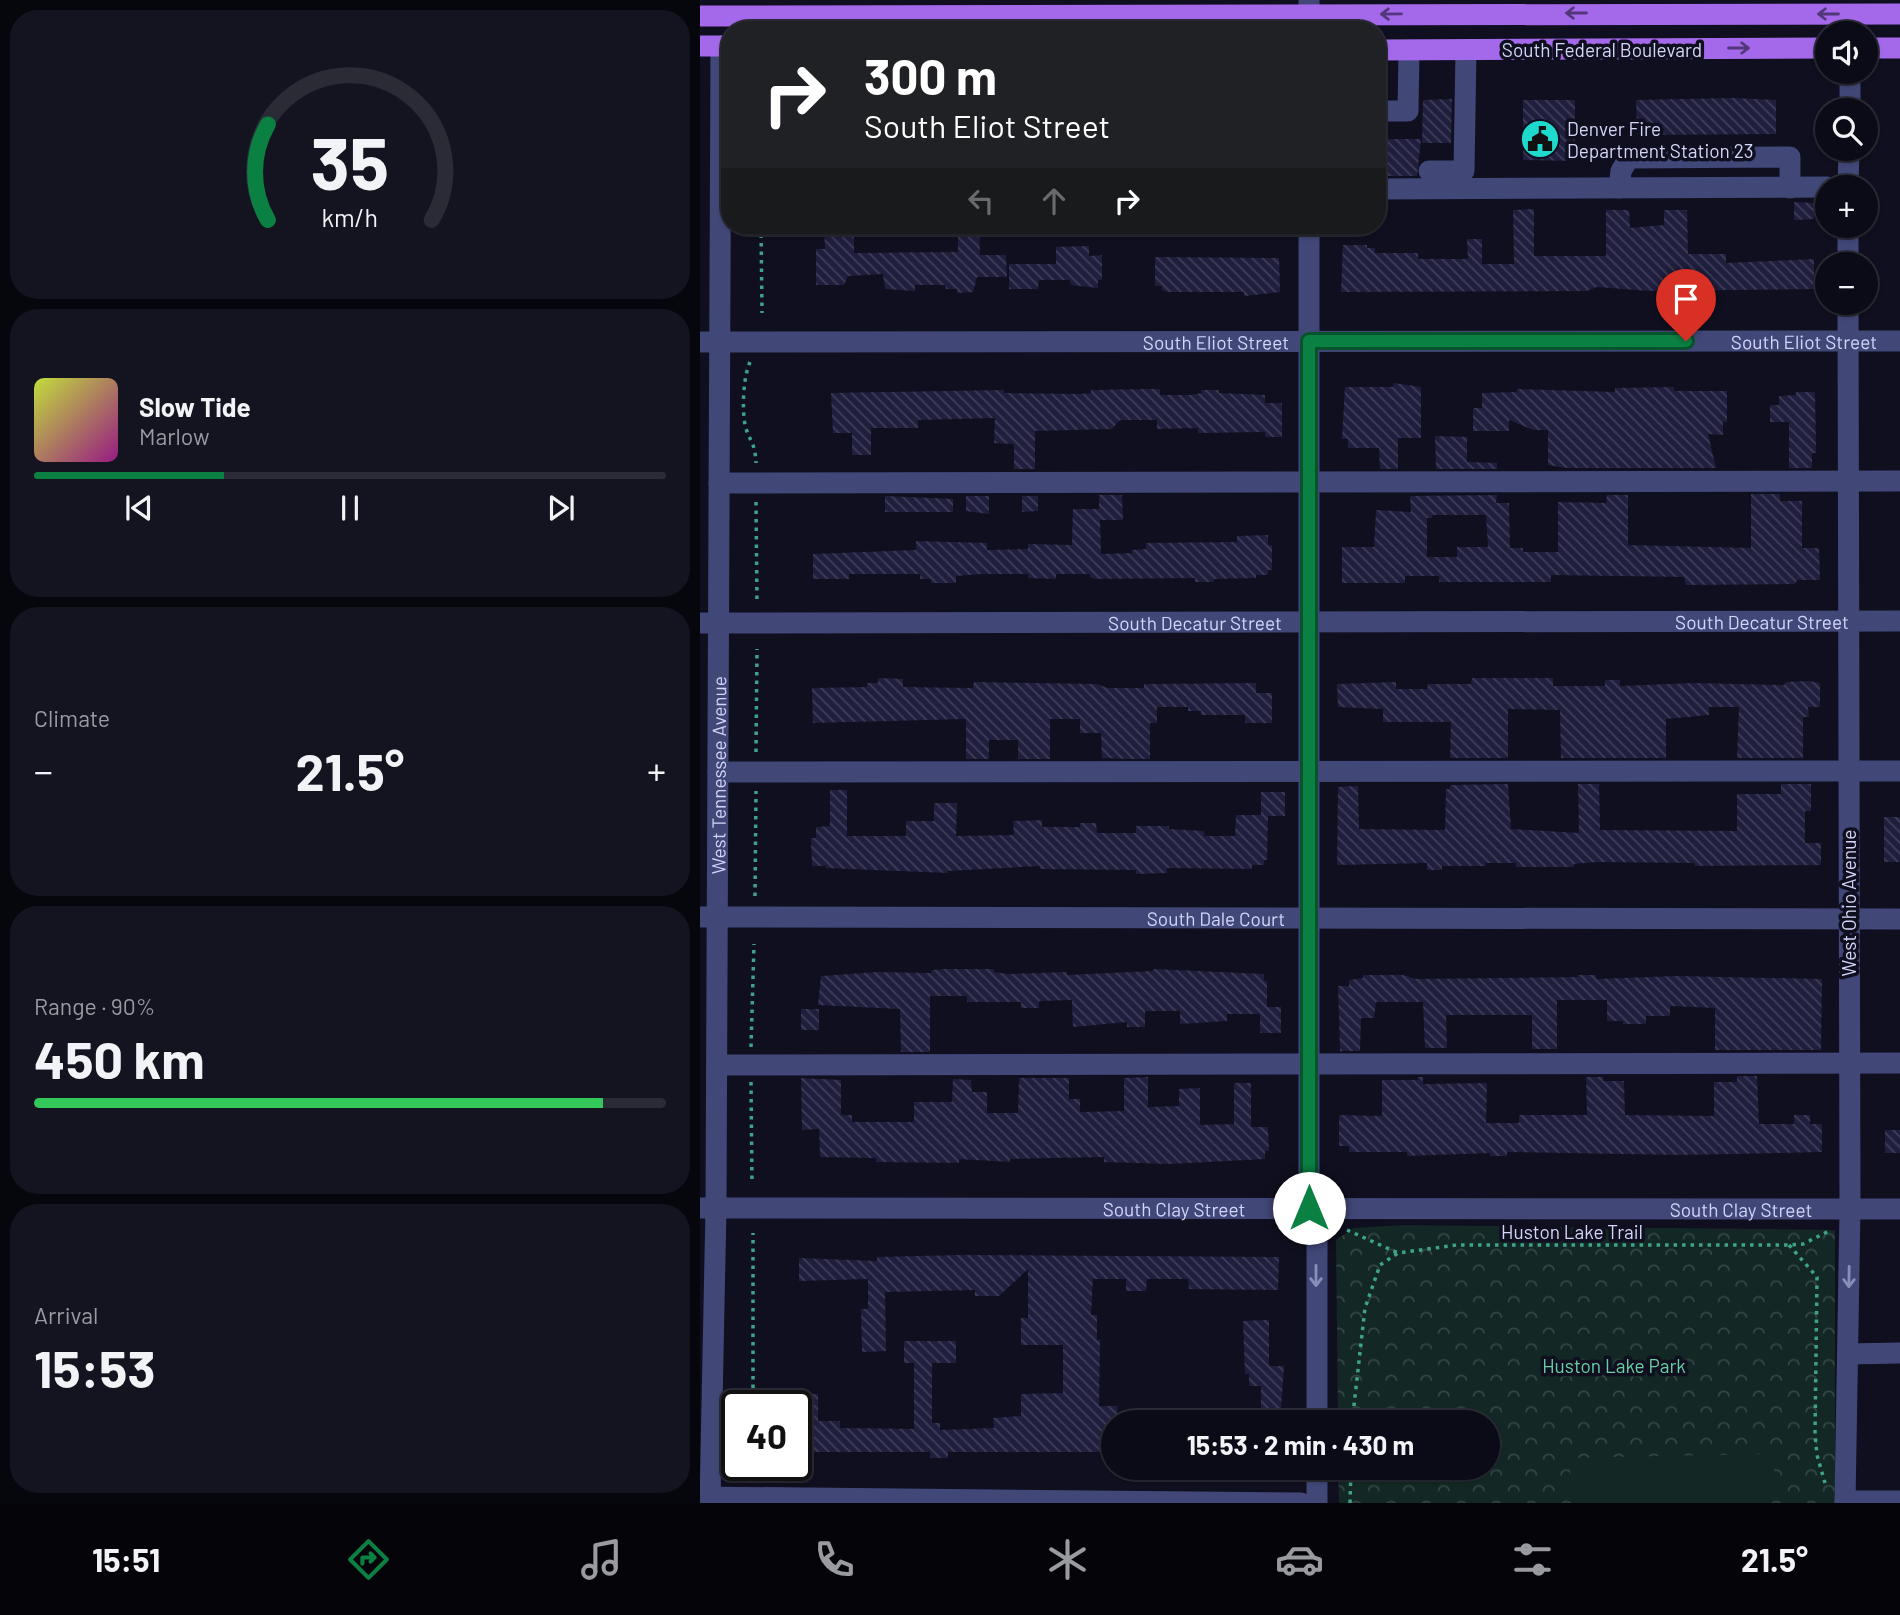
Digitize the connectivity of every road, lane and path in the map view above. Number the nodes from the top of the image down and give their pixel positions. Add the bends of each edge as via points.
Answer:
1 (1460, 6) edge
2 (1608, 6) edge
3 (880, 8) edge
4 (928, 8) edge
5 (1079, 8) edge
6 (1143, 8) edge
7 (1897, 9) edge
8 (1309, 15) edge
9 (700, 16) edge
10 (717, 46) edge
11 (1815, 48) edge
12 (1878, 48) edge
13 (1900, 48) edge
14 (1386, 50) edge
15 (1409, 50) junction
16 (1466, 50) junction
17 (1386, 111) edge
18 (1429, 171) dead end
19 (1464, 180) junction
20 (1815, 187) edge
21 (717, 188) edge
22 (1386, 188) edge
23 (1619, 188) junction
24 (1790, 188) junction
25 (761, 235) edge
26 (1309, 235) edge
27 (762, 313) dead end
28 (1848, 315) edge
29 (1309, 341) junction
30 (1848, 341) junction
31 (1900, 341) edge
32 (710, 342) edge
33 (1848, 481) junction
34 (1900, 481) edge
35 (1309, 482) junction
36 (719, 483) junction
37 (1848, 621) junction
38 (1900, 621) edge
39 (1309, 622) junction
40 (709, 623) edge
41 (1848, 771) junction
42 (1900, 771) edge
43 (718, 772) junction
44 (1309, 772) junction
45 (709, 917) edge
46 (1309, 918) junction
47 (1848, 919) junction
48 (1900, 919) edge
49 (1309, 1063) junction
50 (1849, 1063) junction
51 (1900, 1063) edge
52 (717, 1065) junction
53 (708, 1208) edge
54 (1313, 1208) junction
55 (1850, 1209) junction
56 (1900, 1209) edge
57 (1346, 1229) dead end
58 (753, 1233) dead end
59 (1788, 1245) junction
60 (1398, 1253) junction
61 (1848, 1353) junction
62 (1900, 1353) edge
63 (753, 1390) edge
64 (1317, 1410) edge
65 (1353, 1410) edge
66 (1822, 1475) dead end
67 (1317, 1480) edge
68 (1351, 1480) edge
69 (706, 1499) edge
70 (1900, 1501) edge
71 (1845, 1502) edge
72 (1301, 1503) edge
73 (1317, 1503) edge
74 (1350, 1503) edge

2 -> 1 main road, South Federal Boulevard
1 -> 8 main road, South Federal Boulevard
7 -> 2 main road, South Federal Boulevard
3 - 4 main road, South Federal Boulevard
3 - 9 main road, South Federal Boulevard
4 - 5 main road, South Federal Boulevard
5 - 6 main road, South Federal Boulevard
6 - 8 main road, South Federal Boulevard
10 - 21 street, West Tennessee Avenue
16 -> 11 main road, South Federal Boulevard
12 - 13 main road
14 - 15 main road, South Federal Boulevard
15 - 16 main road, South Federal Boulevard
15 - 17 street via 1408,111
16 - 19 street
18 - 19 street
19 - 22 street
19 - 23 street
20 - 24 street
21 - 32 street, West Tennessee Avenue
23 - 24 street
23 - 24 street via 1620,170 1629,158 1790,157
25 - 27 path
26 - 29 street
28 - 30 street, West Ohio Avenue
29 - 30 street, South Eliot Street
29 - 32 street, South Eliot Street
29 - 35 street
30 - 31 street, South Eliot Street
30 - 33 street, West Ohio Avenue
32 - 36 street, West Tennessee Avenue
33 - 34 street
33 - 35 street
33 - 37 street, West Ohio Avenue
35 - 36 street
35 - 39 street
36 - 40 street, West Tennessee Avenue
37 - 38 street, South Decatur Street
37 - 39 street, South Decatur Street
37 - 41 street, West Ohio Avenue
39 - 40 street, South Decatur Street
39 - 44 street
40 - 43 street, West Tennessee Avenue
41 - 42 street
41 - 44 street
41 - 47 street, West Ohio Avenue
43 - 44 street
43 - 45 street, West Tennessee Avenue
44 - 46 street
45 - 46 street, South Dale Court
45 - 52 street, West Tennessee Avenue
46 - 47 street, South Dale Court
46 - 49 street
47 - 48 street, South Dale Court
47 - 50 street, West Ohio Avenue
49 - 50 street
49 - 52 street
49 - 54 street
50 - 51 street
50 - 55 street, West Ohio Avenue
52 - 53 street, West Tennessee Avenue
53 - 54 street, South Clay Street
53 - 69 street, West Tennessee Avenue
54 - 55 street, South Clay Street
54 -> 64 street
55 - 56 street, South Clay Street
55 - 59 path, Huston Lake Trail via 1825,1236
55 -> 61 street, West Ohio Avenue
57 - 60 path
58 - 63 path
59 - 60 path, Huston Lake Trail via 1457,1245
59 - 66 path via 1817,1278 1815,1434
60 - 65 path via 1380,1265 1365,1308
61 - 62 street
61 - 71 street, West Ohio Avenue
67 - 73 street
68 - 74 path
69 - 72 street
70 - 71 street

